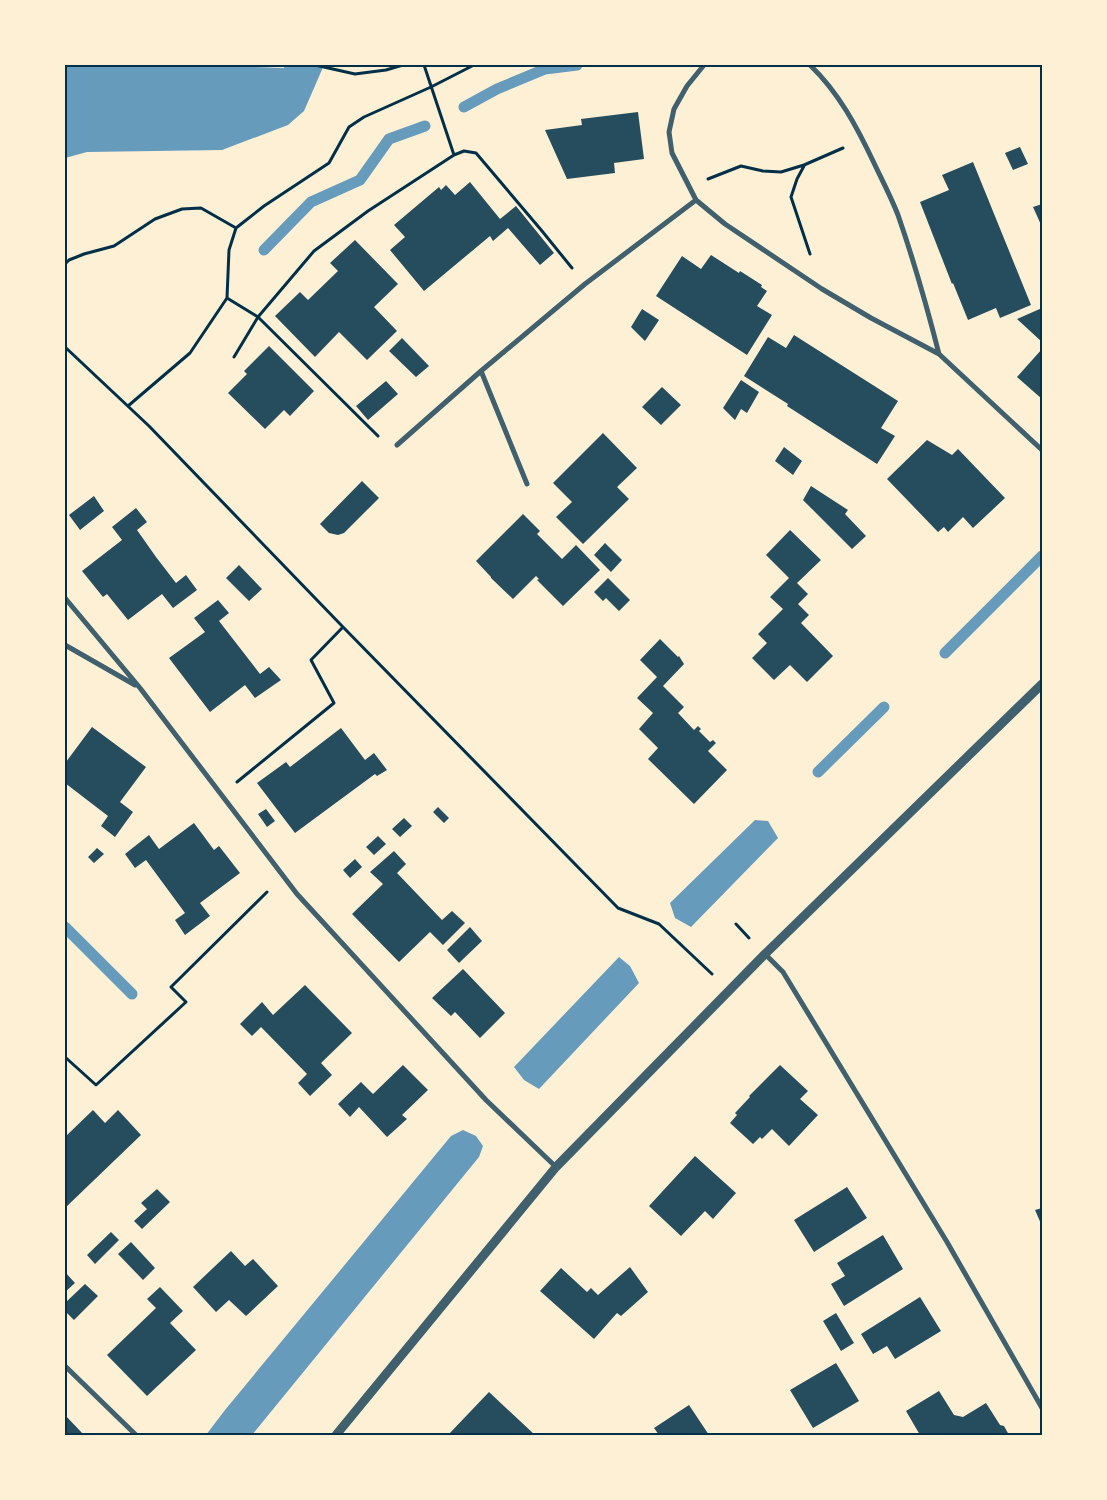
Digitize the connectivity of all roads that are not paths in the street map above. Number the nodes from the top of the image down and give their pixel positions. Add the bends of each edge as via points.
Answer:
1 (704, 65) edge
2 (810, 65) edge
3 (696, 200) junction
4 (939, 354) junction
5 (481, 370) junction
6 (397, 445) road end
7 (1042, 450) edge
8 (527, 484) dead end
9 (65, 598) edge
10 (65, 645) edge
11 (1042, 684) edge
12 (140, 688) junction
13 (765, 954) junction
14 (556, 1167) junction
15 (65, 1366) edge
16 (1042, 1408) edge
17 (136, 1435) edge
18 (336, 1435) edge

1 - 3 street via 674,109 669,132 672,152
2 - 4 street via 844,105 897,213
3 - 4 street via 725,224 804,277
3 - 5 street via 585,284
4 - 7 street
5 - 6 street
5 - 8 street
9 - 12 street
10 - 12 street
11 - 13 street
12 - 14 street via 297,894 486,1100
13 - 14 street
13 - 16 street via 783,972 947,1242
14 - 18 street
15 - 17 street

